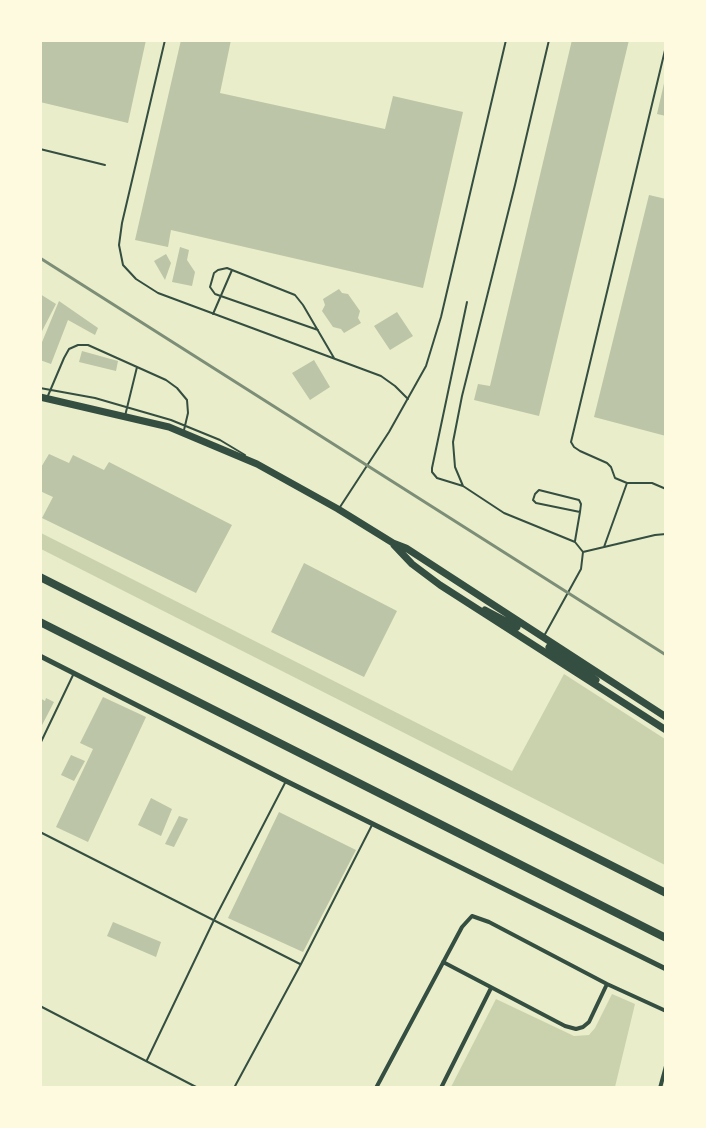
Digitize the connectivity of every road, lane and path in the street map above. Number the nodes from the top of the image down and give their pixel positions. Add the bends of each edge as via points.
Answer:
1 (165, 40) edge
2 (506, 40) edge
3 (549, 40) edge
4 (666, 46) edge
5 (40, 149) edge
6 (105, 165) dead end
7 (232, 270) junction
8 (220, 297) junction
9 (467, 302) dead end
10 (213, 314) junction
11 (318, 330) junction
12 (334, 358) junction
13 (136, 367) junction
14 (40, 388) edge
15 (50, 389) junction
16 (44, 397) edge
17 (408, 399) junction
18 (127, 406) junction
19 (125, 416) junction
20 (184, 429) junction
21 (627, 483) junction
22 (463, 486) junction
23 (666, 489) edge
24 (338, 509) junction
25 (580, 512) junction
26 (666, 534) edge
27 (574, 542) junction
28 (393, 543) junction
29 (604, 548) junction
30 (584, 552) junction
31 (40, 578) edge
32 (463, 600) junction
33 (40, 622) edge
34 (542, 638) junction
35 (40, 656) edge
36 (75, 673) junction
37 (621, 702) junction
38 (666, 717) edge
39 (666, 730) edge
40 (40, 744) edge
41 (286, 781) junction
42 (373, 823) junction
43 (40, 832) edge
44 (666, 893) edge
45 (214, 920) junction
46 (666, 938) edge
47 (443, 962) junction
48 (302, 964) junction
49 (666, 969) edge
50 (607, 984) junction
51 (491, 988) junction
52 (40, 1006) edge
53 (666, 1011) edge
54 (147, 1060) junction
55 (666, 1066) edge
56 (198, 1088) edge
57 (234, 1088) edge
58 (376, 1088) edge
59 (441, 1088) edge
60 (660, 1088) edge

1 - 10 lane via 123,223 120,255 129,272 146,287
2 - 17 lane via 441,317 426,366
3 - 22 lane via 456,423 453,456
4 - 21 lane via 571,442 610,465 615,478
5 - 6 lane
7 - 8 lane
7 - 8 lane via 218,270 211,278 212,291
7 - 11 lane via 295,295
8 - 10 lane
8 - 11 lane
9 - 22 lane via 432,468 437,478
10 - 12 lane
11 - 12 lane
12 - 17 lane via 381,376
13 - 15 lane via 88,345 78,345 69,350
13 - 18 lane
13 - 20 lane via 166,380 188,400
14 - 15 lane
15 - 16 lane
15 - 18 lane
16 - 19 main road
17 - 24 lane
18 - 19 lane
18 - 20 lane
19 - 20 main road
20 - 24 main road
21 - 23 lane via 652,483
21 - 29 lane
22 - 27 lane via 504,513
24 - 28 main road
25 - 25 lane via 579,500 539,490 533,500
25 - 27 lane
26 - 29 lane
27 - 30 lane
28 - 32 main road via 412,564
28 - 34 main road
29 - 30 lane
30 - 34 lane via 581,569
31 - 44 highway
32 - 34 main road
32 - 37 main road
33 - 46 highway
34 - 37 main road
34 - 38 main road
35 - 36 street
36 - 40 lane
36 - 41 street
37 - 39 main road
41 - 42 street
41 - 45 lane
42 - 48 lane
42 - 49 street
43 - 45 lane
45 - 48 lane
45 - 54 lane
47 - 50 street via 472,916
47 - 51 street
47 - 58 street
48 - 57 lane
50 - 51 street via 591,1017 580,1029 565,1026
50 - 53 street
51 - 59 street
52 - 54 lane
54 - 56 lane
55 - 60 street

